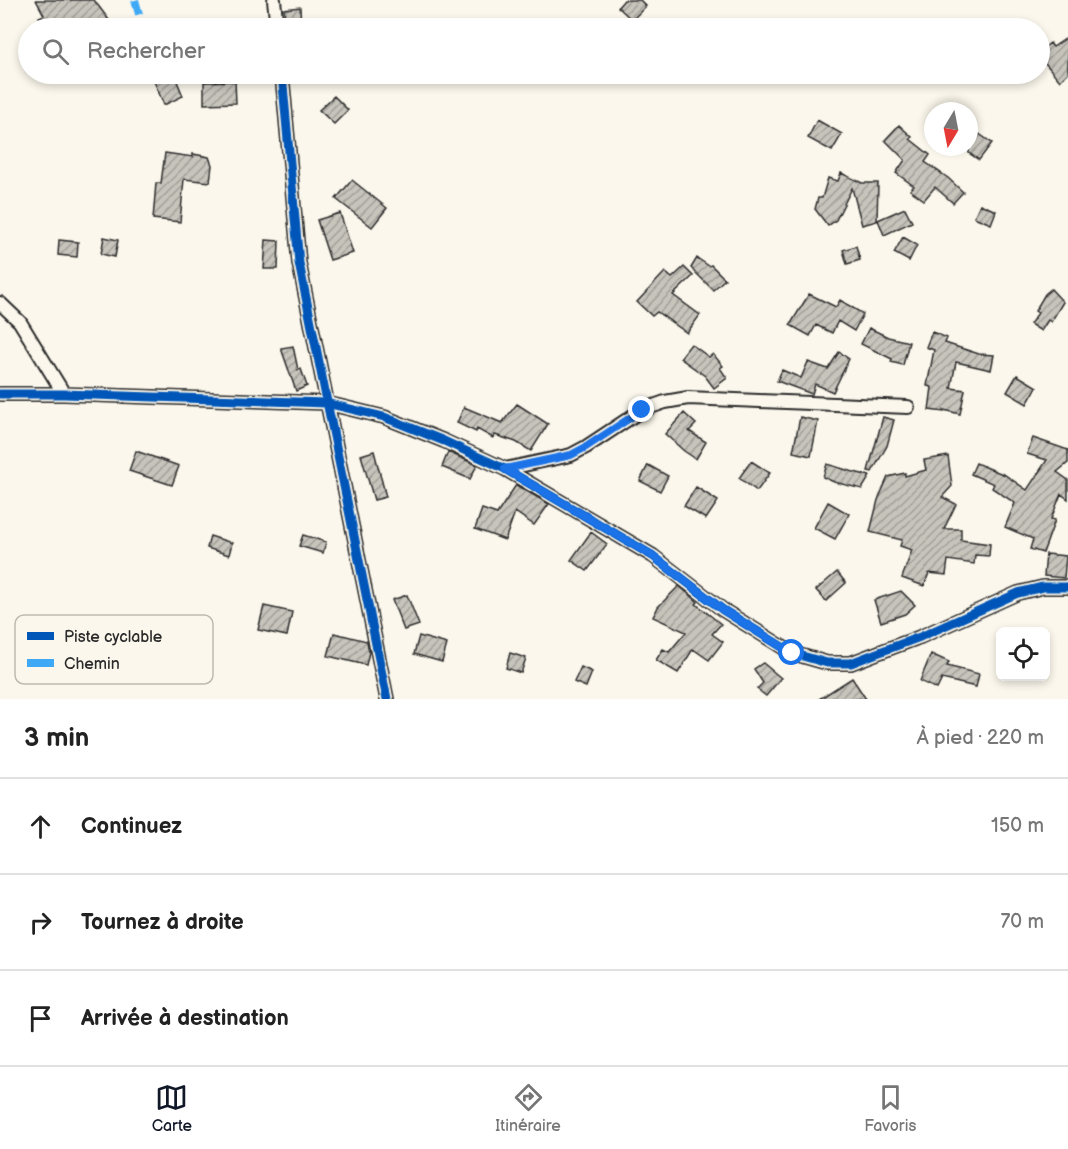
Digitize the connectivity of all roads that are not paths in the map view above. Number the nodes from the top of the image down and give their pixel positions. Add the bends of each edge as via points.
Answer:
1 (274, 0) edge
2 (276, 18) edge
3 (283, 84) edge
4 (0, 303) edge
5 (0, 394) edge
6 (64, 394) junction
7 (326, 403) junction
8 (908, 407) dead end
9 (505, 469) junction
10 (1068, 587) edge
11 (387, 699) edge

1 - 2 street
3 - 7 street via 299,263
4 - 6 street via 24,328
5 - 6 street
6 - 7 street
7 - 9 street via 384,417
7 - 11 street
8 - 9 street via 688,398 642,410 571,455
9 - 10 street via 653,556 723,610 792,653 827,663 850,663 877,654 1018,593

